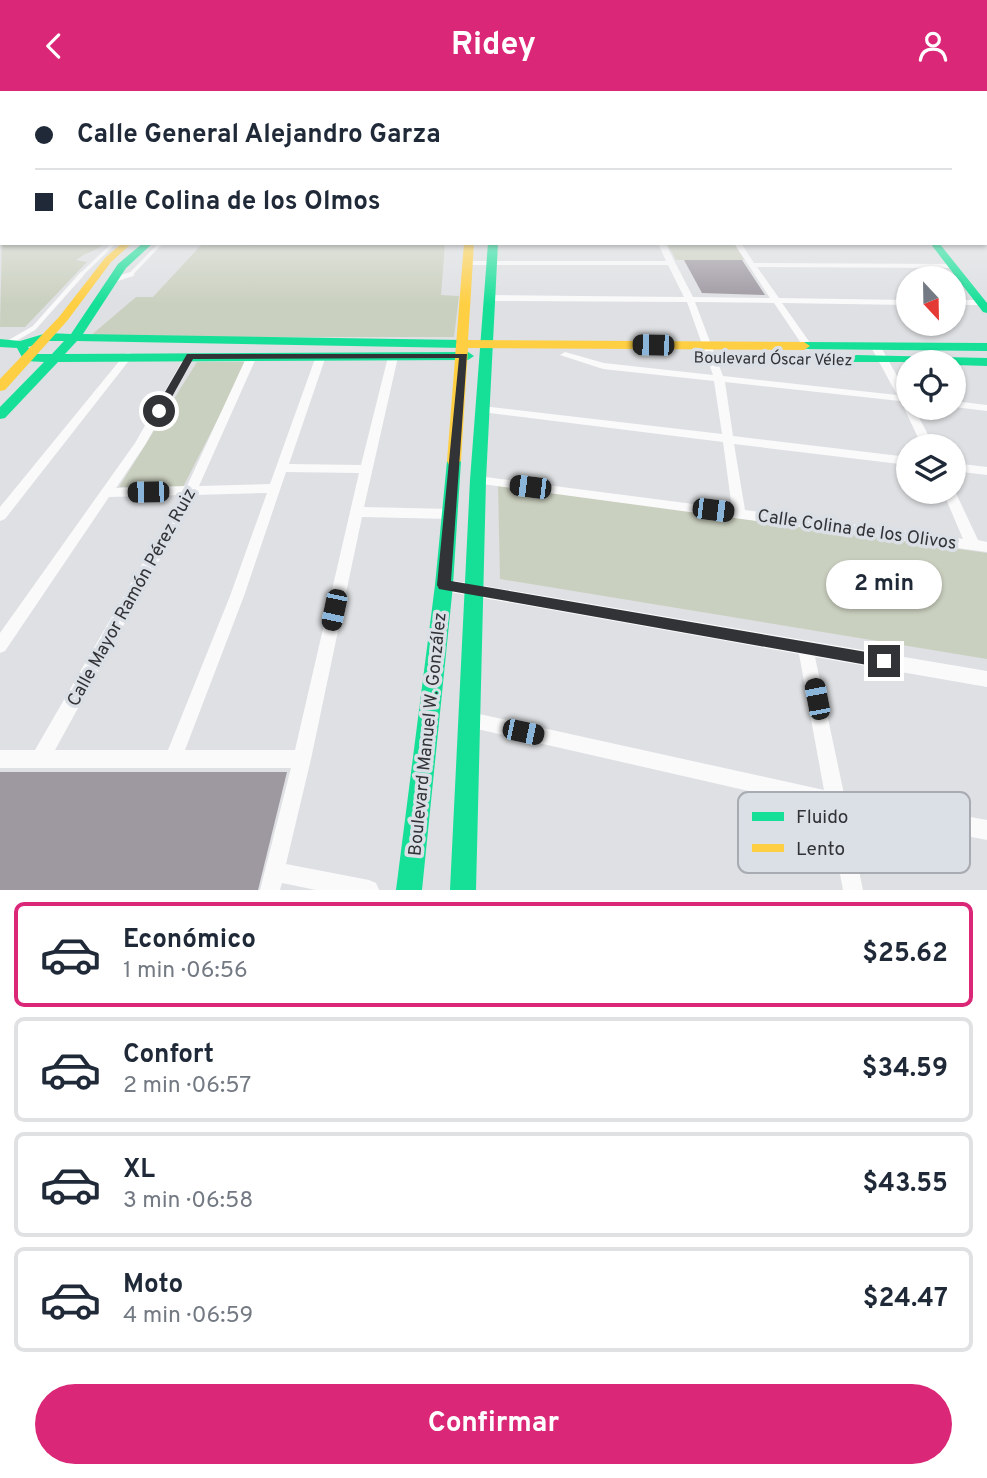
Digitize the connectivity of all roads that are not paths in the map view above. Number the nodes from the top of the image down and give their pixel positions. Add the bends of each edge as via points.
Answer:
1 (112, 245) edge
2 (126, 245) edge
3 (147, 245) edge
4 (159, 245) edge
5 (469, 245) edge
6 (493, 245) edge
7 (663, 245) edge
8 (738, 245) edge
9 (936, 245) edge
10 (466, 263) junction
11 (672, 263) junction
12 (491, 264) junction
13 (752, 265) junction
14 (952, 266) joint
15 (113, 280) junction
16 (966, 284) edge
17 (488, 298) junction
18 (690, 300) junction
19 (779, 301) junction
20 (896, 302) edge
21 (966, 304) edge
22 (984, 306) edge
23 (47, 337) junction
24 (75, 337) junction
25 (14, 347) edge
26 (808, 347) junction
27 (987, 347) edge
28 (226, 349) junction
29 (486, 349) junction
30 (464, 350) junction
31 (710, 352) junction
32 (880, 353) junction
33 (565, 355) junction
34 (128, 356) junction
35 (190, 356) junction
36 (252, 356) junction
37 (321, 356) junction
38 (393, 357) junction
39 (54, 358) junction
40 (987, 362) edge
41 (719, 378) junction
42 (896, 382) edge
43 (0, 387) edge
44 (896, 401) edge
45 (966, 405) edge
46 (987, 408) edge
47 (482, 409) junction
48 (0, 415) edge
49 (730, 439) junction
50 (896, 460) edge
51 (283, 468) junction
52 (365, 468) junction
53 (966, 468) edge
54 (987, 471) edge
55 (478, 480) junction
56 (276, 488) junction
57 (191, 491) junction
58 (105, 493) junction
59 (0, 496) edge
60 (16, 497) junction
61 (956, 504) edge
62 (356, 512) junction
63 (450, 514) junction
64 (739, 514) junction
65 (0, 516) edge
66 (980, 546) edge
67 (444, 585) junction
68 (477, 592) junction
69 (0, 646) edge
70 (807, 648) junction
71 (987, 680) edge
72 (470, 720) junction
73 (0, 759) edge
74 (40, 759) junction
75 (173, 759) junction
76 (302, 759) junction
77 (792, 792) edge
78 (835, 792) edge
79 (272, 881) edge
80 (369, 890) edge
81 (410, 890) edge
82 (463, 890) edge

1 - 25 lane
2 - 23 street via 101,268
3 - 15 street via 122,265
4 - 15 lane via 130,276
5 - 10 street, Boulevard Manuel W. González
6 - 12 street, Boulevard Manuel W. González
7 - 11 street
8 - 13 street
9 - 14 street
10 - 12 street
10 - 30 street, Boulevard Manuel W. González
11 - 12 street
11 - 18 street
12 - 17 street, Boulevard Manuel W. González
13 - 14 street
13 - 19 street
15 - 24 street
16 - 22 street
17 - 18 street
17 - 29 street, Boulevard Manuel W. González
18 - 19 street
18 - 31 street
19 - 20 street
19 - 26 street
21 - 22 street
23 - 24 street, Boulevard Óscar Vélez
23 - 25 street
24 - 28 street, Boulevard Óscar Vélez
24 - 39 street
25 - 39 street, Boulevard Óscar Vélez
25 - 43 street
26 - 31 street, Boulevard Óscar Vélez
26 - 32 street, Boulevard Óscar Vélez
27 - 32 street, Boulevard Óscar Vélez
28 - 30 street, Boulevard Óscar Vélez
28 - 35 street, Boulevard Óscar Vélez
28 - 36 street, Boulevard Óscar Vélez
29 - 30 street, Boulevard Óscar Vélez
29 - 31 street, Boulevard Óscar Vélez
29 - 33 street, Boulevard Óscar Vélez
29 - 47 street, Boulevard Manuel W. González
30 - 38 street, Boulevard Óscar Vélez
30 - 63 street, Boulevard Manuel W. González
31 - 32 street, Boulevard Óscar Vélez
31 - 33 street, Boulevard Óscar Vélez
31 - 41 street
32 - 40 street, Boulevard Óscar Vélez
32 - 42 street
33 - 41 street via 603,366
34 - 35 street, Boulevard Óscar Vélez
34 - 39 street, Boulevard Óscar Vélez
34 - 60 street
35 - 58 street via 139,445
36 - 37 street, Boulevard Óscar Vélez
36 - 57 street, Calle Mayor Ramón Pérez Ruiz
37 - 38 street, Boulevard Óscar Vélez
37 - 51 street
38 - 52 street
39 - 48 street
41 - 44 street
41 - 49 street
45 - 46 street
47 - 49 street
47 - 55 street, Boulevard Manuel W. González
49 - 50 street
49 - 64 street
51 - 52 street
51 - 56 street
52 - 62 street
53 - 54 street
55 - 64 street, Calle Colina de los Olivos
55 - 68 street, Boulevard Manuel W. González
56 - 57 street
56 - 75 street
57 - 58 street
57 - 74 street, Calle Mayor Ramón Pérez Ruiz
58 - 69 street
59 - 60 street
60 - 65 street
61 - 66 street
62 - 63 street
62 - 76 street
63 - 67 street, Boulevard Manuel W. González
64 - 66 street, Calle Colina de los Olivos
67 - 68 street
67 - 81 street, Boulevard Manuel W. González
68 - 70 street
68 - 72 street, Boulevard Manuel W. González
70 - 71 street
70 - 78 street
72 - 77 street
72 - 82 street, Boulevard Manuel W. González
73 - 74 street
74 - 75 street
75 - 76 street
76 - 79 street
79 - 80 street

